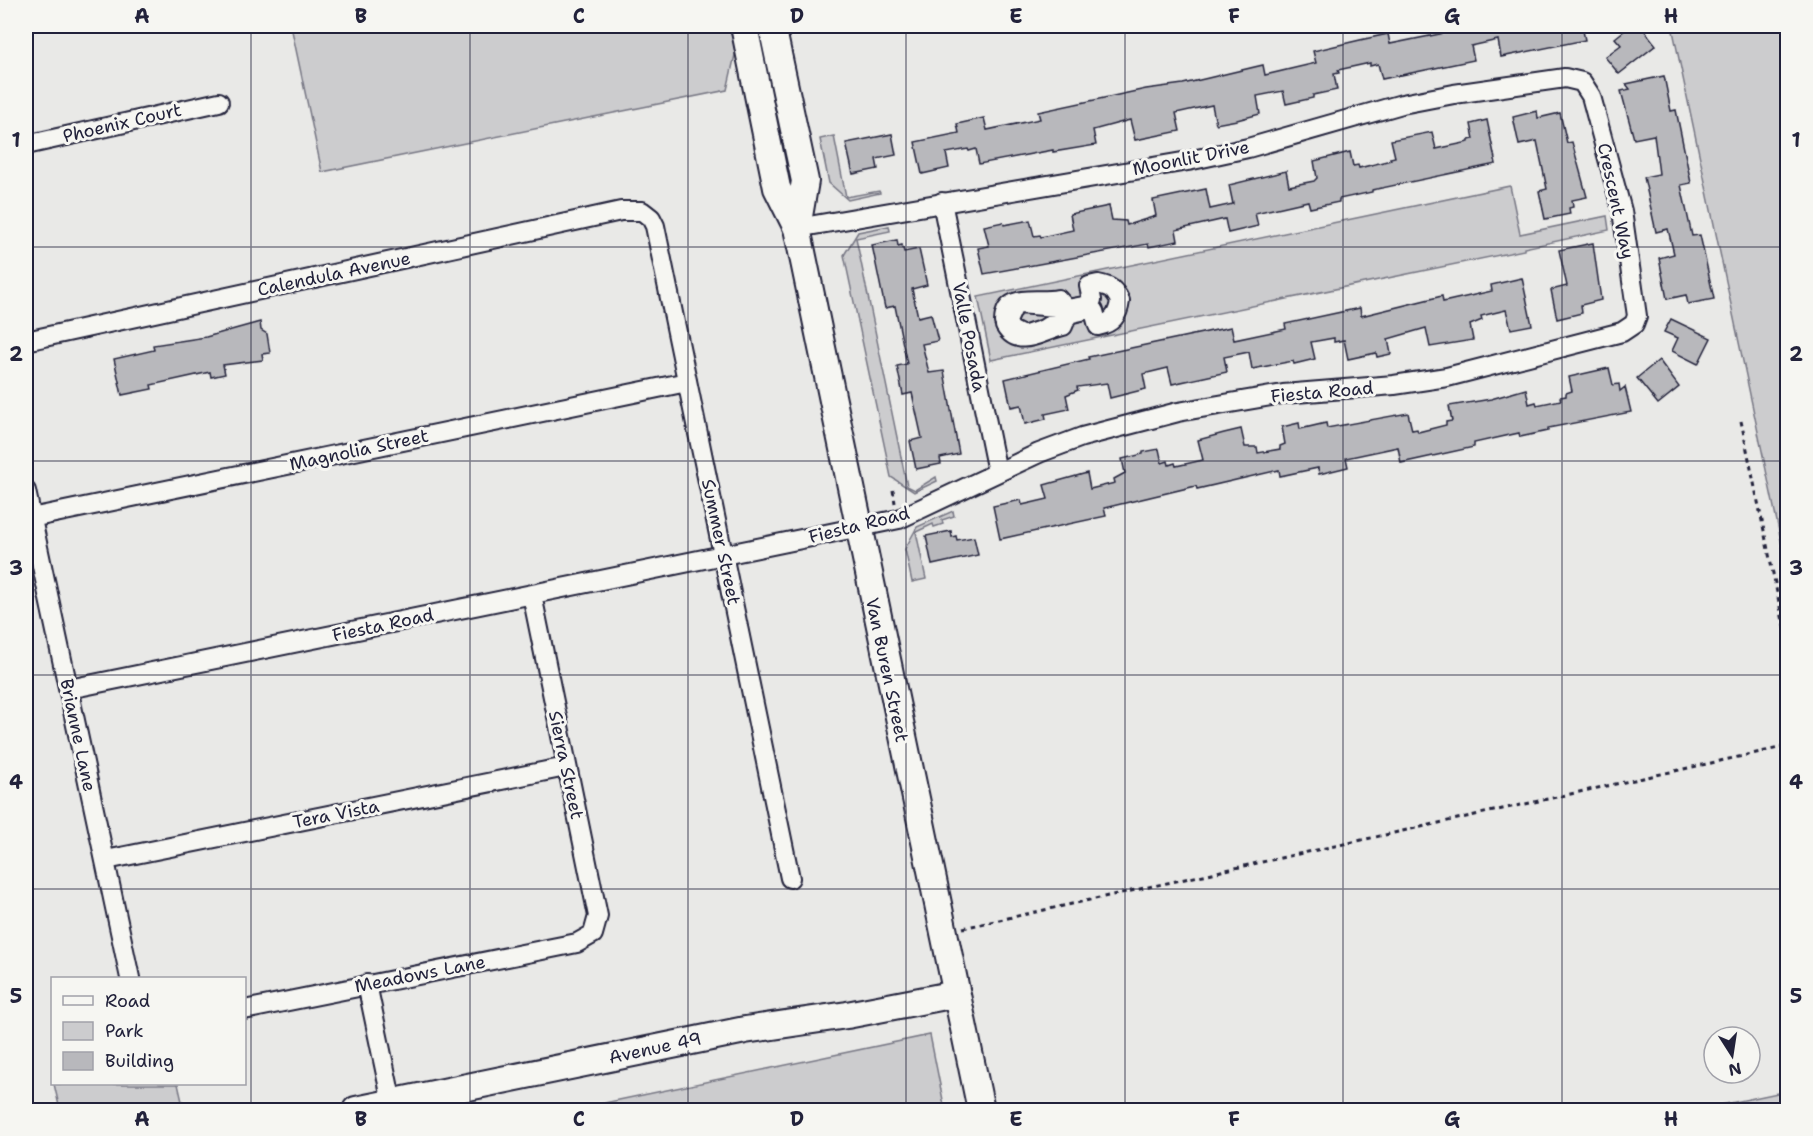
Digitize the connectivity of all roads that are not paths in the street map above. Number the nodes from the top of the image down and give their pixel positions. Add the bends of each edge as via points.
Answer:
1 (744, 26) edge
2 (772, 26) edge
3 (1582, 82) joint
4 (219, 102) dead end
5 (26, 145) edge
6 (942, 202) junction
7 (642, 211) joint
8 (797, 228) junction
9 (1045, 306) joint
10 (1634, 324) joint
11 (26, 341) edge
12 (687, 382) junction
13 (997, 472) junction
14 (26, 491) edge
15 (31, 518) junction
16 (858, 527) junction
17 (723, 555) junction
18 (532, 595) junction
19 (69, 689) junction
20 (566, 767) junction
21 (106, 860) junction
22 (790, 878) dead end
23 (593, 934) joint
24 (130, 977) edge
25 (367, 984) junction
26 (956, 994) junction
27 (246, 1010) edge
28 (392, 1103) junction
29 (356, 1110) edge
30 (981, 1110) edge

1 - 8 street, Van Buren Street via 777,188
2 - 8 street, Van Buren Street via 805,182
3 - 6 street, Moonlit Drive via 1565,78 1454,94 1362,114 1248,148
3 - 10 street, Crescent Way via 1592,96 1620,200 1637,308
4 - 5 street, Phoenix Court
6 - 8 street, Moonlit Drive
6 - 13 street, Valle Posada
7 - 11 street, Calendula Avenue via 621,212
7 - 12 street, Summer Street via 655,226
8 - 16 street, Van Buren Street
9 - 9 street via 1019,304 1004,322 1007,308 1019,300 1058,299 1067,309 1089,305 1089,286 1098,284 1107,285 1120,301 1114,319 1098,326 1090,309 1068,314 1063,326 1028,338 1016,337 1005,326 1023,336 1055,324 1059,320 1056,307
10 - 13 street, Fiesta Road via 1622,332 1446,377 1273,395 1130,423 1082,437
12 - 15 street, Magnolia Street
12 - 17 street, Summer Street
13 - 16 street, Fiesta Road via 899,519
14 - 15 street, Brianne Lane
15 - 19 street, Brianne Lane
16 - 17 street, Fiesta Road
16 - 26 street, Van Buren Street
17 - 18 street, Fiesta Road
17 - 22 street, Summer Street
18 - 19 street, Fiesta Road
18 - 20 street, Sierra Street
19 - 21 street, Brianne Lane
20 - 21 street, Tera Vista
20 - 23 street, Sierra Street via 598,916
21 - 24 street, Brianne Lane
23 - 25 street, Meadows Lane via 577,943
25 - 27 street, Meadows Lane
25 - 28 street
26 - 28 street, Avenue 49 via 745,1030
26 - 30 street, Van Buren Street
28 - 29 street, Avenue 49

